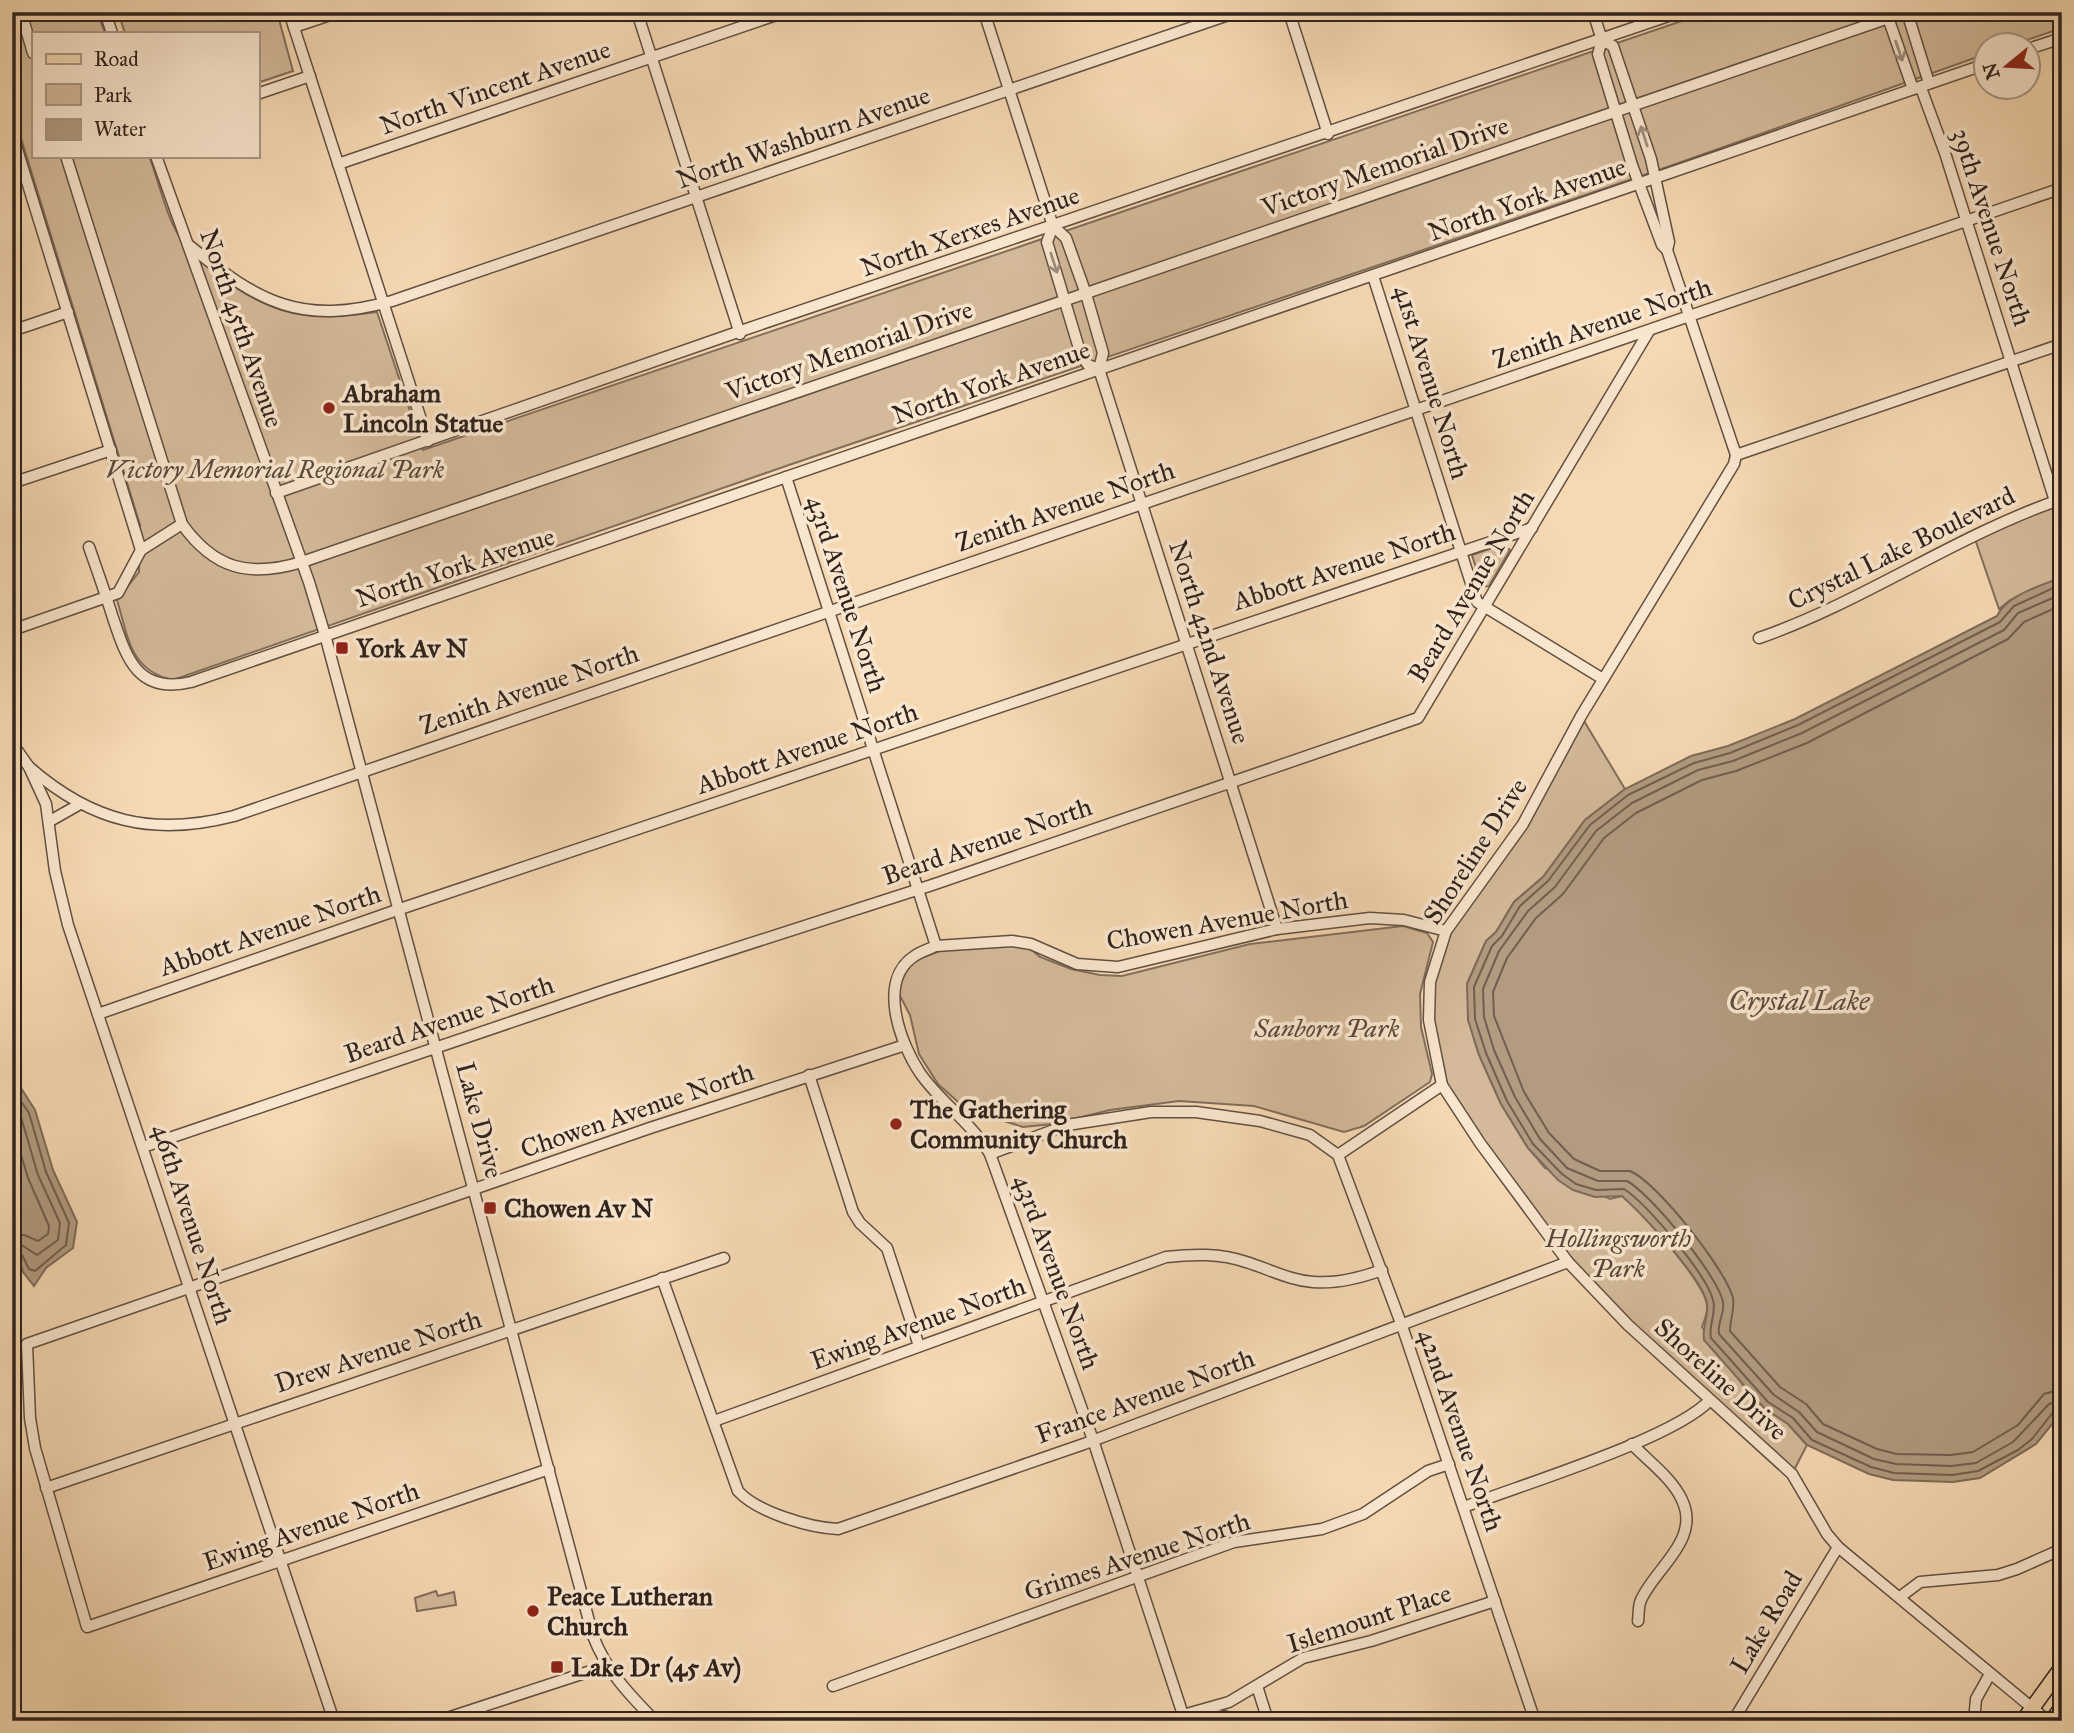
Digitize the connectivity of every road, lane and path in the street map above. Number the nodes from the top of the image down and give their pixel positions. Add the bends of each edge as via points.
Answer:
1 (21, 12) edge
2 (105, 12) edge
3 (289, 12) edge
4 (339, 12) edge
5 (637, 12) edge
6 (785, 12) edge
7 (984, 12) edge
8 (1237, 12) edge
9 (1289, 12) edge
10 (1593, 12) edge
11 (1679, 12) edge
12 (1907, 12) edge
13 (1887, 16) edge
14 (294, 27) junction
15 (112, 32) edge
16 (2062, 38) edge
17 (1602, 40) junction
18 (2042, 44) edge
19 (32, 49) edge
20 (652, 58) junction
21 (1972, 69) edge
22 (310, 76) junction
23 (1921, 87) junction
24 (1009, 90) junction
25 (259, 93) edge
26 (1633, 104) junction
27 (1615, 111) junction
28 (12, 133) edge
29 (1328, 134) junction
30 (67, 158) edge
31 (157, 158) edge
32 (338, 164) junction
33 (25, 173) junction
34 (12, 179) edge
35 (1654, 180) junction
36 (1640, 184) junction
37 (2062, 188) edge
38 (696, 197) junction
39 (1967, 221) junction
40 (1053, 226) junction
41 (188, 244) junction
42 (1667, 250) junction
43 (1373, 276) junction
44 (1086, 294) junction
45 (1066, 301) junction
46 (383, 303) junction
47 (68, 312) junction
48 (1690, 317) junction
49 (12, 331) edge
50 (1649, 331) junction
51 (740, 334) junction
52 (2062, 344) edge
53 (2012, 361) junction
54 (1099, 369) junction
55 (1416, 410) junction
56 (428, 441) junction
57 (111, 450) junction
58 (1736, 455) junction
59 (786, 477) junction
60 (12, 483) edge
61 (276, 494) junction
62 (2059, 500) edge
63 (1142, 504) junction
64 (182, 524) junction
65 (1532, 528) junction
66 (89, 547) dead end
67 (141, 550) junction
68 (1461, 551) junction
69 (302, 562) junction
70 (106, 597) junction
71 (1485, 607) junction
72 (829, 611) junction
73 (12, 629) edge
74 (325, 635) junction
75 (1759, 638) dead end
76 (1186, 643) junction
77 (1603, 679) junction
78 (12, 743) edge
79 (873, 750) junction
80 (29, 767) junction
81 (363, 769) junction
82 (1230, 782) junction
83 (80, 804) junction
84 (50, 821) junction
85 (918, 890) junction
86 (400, 909) junction
87 (1277, 929) junction
88 (1446, 931) junction
89 (936, 946) junction
90 (98, 1014) junction
91 (905, 1045) junction
92 (437, 1046) junction
93 (809, 1076) junction
94 (1442, 1085) junction
95 (143, 1147) junction
96 (990, 1154) junction
97 (1338, 1155) junction
98 (475, 1189) junction
99 (724, 1258) dead end
100 (1568, 1262) junction
101 (1382, 1270) junction
102 (662, 1278) junction
103 (190, 1287) junction
104 (1044, 1302) junction
105 (1402, 1326) junction
106 (512, 1330) junction
107 (919, 1346) junction
108 (1710, 1400) junction
109 (714, 1421) junction
110 (235, 1423) junction
111 (1093, 1440) junction
112 (1632, 1444) junction
113 (1449, 1464) junction
114 (550, 1469) junction
115 (47, 1488) junction
116 (1464, 1507) junction
117 (1838, 1547) junction
118 (2062, 1549) edge
119 (281, 1560) junction
120 (1139, 1575) junction
121 (1900, 1597) junction
122 (1495, 1601) junction
123 (1638, 1621) dead end
124 (606, 1666) junction
125 (2062, 1667) edge
126 (1990, 1674) junction
127 (833, 1686) dead end
128 (1257, 1686) junction
129 (2031, 1707) junction
130 (2062, 1707) edge
131 (1184, 1718) edge
132 (334, 1721) edge
133 (438, 1721) edge
134 (655, 1721) edge
135 (1168, 1721) edge
136 (1237, 1721) edge
137 (1268, 1721) edge
138 (1535, 1721) edge
139 (1733, 1721) edge
140 (1975, 1721) edge
141 (2023, 1721) edge
142 (2050, 1721) edge

1 - 19 street
2 - 15 street
3 - 14 street
4 - 14 street
5 - 20 street
6 - 20 street, North Vincent Avenue
7 - 24 street, North 42nd Avenue
8 - 24 street, North Washburn Avenue
9 - 29 street
10 - 17 street
11 - 17 street, North Xerxes Avenue
12 - 13 street, Victory Memorial Drive
12 - 23 street
13 -> 23 street
13 - 26 street, Victory Memorial Drive
14 - 22 street
16 - 18 street
17 - 26 street via 1613,46
17 - 27 street via 1598,54
17 - 29 street, North Xerxes Avenue
20 - 32 street, North Vincent Avenue
20 - 38 street
21 - 23 street, North York Avenue
22 - 25 street
22 - 32 street
23 - 35 street, North York Avenue
23 - 39 street, 39th Avenue North
24 - 38 street, North Washburn Avenue
24 - 40 street, North 42nd Avenue
26 - 27 street, Victory Memorial Drive
35 -> 26 street
27 - 36 street
27 - 44 street, Victory Memorial Drive
28 - 33 street
29 - 40 street, North Xerxes Avenue
30 - 64 street, Victory Memorial Drive
31 - 41 street, North 45th Avenue
32 - 46 street
33 - 34 street
33 - 47 street
35 - 36 street, North York Avenue
35 - 42 street
36 - 42 street
36 - 43 street, North York Avenue
37 - 39 street, Zenith Avenue North
38 - 46 street, North Washburn Avenue
38 - 51 street
39 - 48 street, Zenith Avenue North
39 - 53 street, 39th Avenue North
40 - 44 street, North 42nd Avenue via 1066,238
40 -> 45 street, North 42nd Avenue via 1047,242
40 - 51 street, North Xerxes Avenue
41 - 46 street, North Washburn Avenue via 251,292 277,303 349,312
41 - 61 street, North 45th Avenue
42 - 48 street
43 - 54 street, North York Avenue
43 - 55 street, 41st Avenue North
44 - 45 street, Victory Memorial Drive
44 - 54 street, North 42nd Avenue via 1103,353
45 - 54 street, North 42nd Avenue via 1081,355 1088,365
45 - 69 street, Victory Memorial Drive
46 - 56 street
47 - 49 street
47 - 57 street
48 - 50 street, Zenith Avenue North
48 - 58 street
50 - 55 street, Zenith Avenue North
50 - 65 street, Beard Avenue North
51 - 56 street, North Xerxes Avenue
52 - 53 street
53 - 58 street
53 - 62 street, 39th Avenue North
54 - 59 street, North York Avenue
54 - 63 street, North 42nd Avenue
55 - 63 street, Zenith Avenue North
55 - 68 street, 41st Avenue North
56 - 61 street, North Xerxes Avenue
57 - 60 street
57 - 67 street
58 - 77 street, Shoreline Drive
59 - 72 street, 43rd Avenue North
59 - 74 street, North York Avenue
61 - 69 street, North 45th Avenue
62 - 75 street, Crystal Lake Boulevard via 2008,519 1797,625
63 - 72 street, Zenith Avenue North
63 - 76 street, North 42nd Avenue
64 - 67 street
64 - 69 street, Victory Memorial Drive via 202,549 227,565 258,570
65 - 68 street, Abbott Avenue North
65 - 71 street, Beard Avenue North
66 - 70 street, North York Avenue
67 - 70 street via 118,593
68 - 71 street, 41st Avenue North via 1477,602
68 - 76 street, Abbott Avenue North
69 - 74 street, North 45th Avenue
70 - 73 street
70 - 74 street, North York Avenue via 130,663 164,685 191,682
71 - 77 street
71 - 82 street, Beard Avenue North via 1418,718
72 - 79 street, 43rd Avenue North
72 - 81 street, Zenith Avenue North
74 - 81 street, Lake Drive
76 - 79 street, Abbott Avenue North
76 - 82 street, North 42nd Avenue
77 - 88 street, Shoreline Drive via 1523,824
78 - 80 street, 46th Avenue North
79 - 85 street, 43rd Avenue North
79 - 86 street, Abbott Avenue North
80 - 83 street, Zenith Avenue North
80 - 84 street, 46th Avenue North
81 - 83 street, Zenith Avenue North via 234,816 193,824 152,825
81 - 86 street, Lake Drive
82 - 85 street, Beard Avenue North
82 - 87 street, North 42nd Avenue
83 - 84 street
84 - 90 street, 46th Avenue North via 60,899
85 - 89 street, 43rd Avenue North
85 - 92 street, Beard Avenue North
86 - 90 street, Abbott Avenue North
86 - 92 street, Lake Drive
87 - 88 street, Chowen Avenue North via 1382,916
87 - 89 street, Chowen Avenue North via 1118,967 1077,964 1031,944 1012,941
88 - 94 street, Shoreline Drive via 1428,996 1432,1046
89 - 91 street, 43rd Avenue North via 909,960 895,988 894,1010
90 - 95 street, 46th Avenue North
91 - 93 street, Chowen Avenue North
91 - 96 street, 43rd Avenue North via 920,1073 978,1134
92 - 95 street, Beard Avenue North
92 - 98 street, Lake Drive
93 - 98 street, Chowen Avenue North
93 - 107 street via 853,1212 887,1248
94 - 97 street
94 - 100 street, Shoreline Drive
95 - 103 street, 46th Avenue North
96 - 97 street via 1067,1125 1151,1112 1196,1112 1260,1121 1310,1135
96 - 104 street, 43rd Avenue North
97 - 101 street, 42nd Avenue North
98 - 103 street, Chowen Avenue North
98 - 106 street, Lake Drive
99 - 102 street, Drew Avenue North
100 - 105 street, France Avenue North
100 - 108 street, Shoreline Drive
101 - 104 street, Ewing Avenue North via 1362,1278 1314,1282 1243,1261 1192,1254 1141,1265
101 - 105 street, 42nd Avenue North
102 - 106 street, Drew Avenue North
102 - 109 street
103 - 110 street, 46th Avenue North
103 - 115 street, Chowen Avenue North via 27,1344 30,1418
104 - 107 street, Ewing Avenue North
104 - 111 street, 43rd Avenue North
105 - 111 street, France Avenue North
105 - 113 street, 42nd Avenue North
106 - 110 street, Drew Avenue North
106 - 114 street, Lake Drive
107 - 109 street, Ewing Avenue North
108 - 112 street via 1700,1411
108 - 117 street, Shoreline Drive via 1791,1474
109 - 111 street, France Avenue North via 738,1491 747,1501 807,1525 838,1528
110 - 115 street, Drew Avenue North
110 - 119 street, 46th Avenue North
111 - 120 street, 43rd Avenue North
112 - 116 street
112 - 123 street via 1676,1490 1686,1523 1678,1545 1640,1601
113 - 116 street, 42nd Avenue North
113 - 120 street, Grimes Avenue North via 1427,1471 1363,1514 1322,1529 1234,1542
114 - 119 street, Ewing Avenue North
114 - 124 street, Lake Drive via 593,1636
115 - 119 street, Ewing Avenue North via 87,1627
116 - 122 street, 42nd Avenue North
117 - 121 street, Shoreline Drive
117 - 139 street, Lake Road
118 - 121 street via 1998,1575 1920,1582
119 - 132 street, 46th Avenue North
120 - 127 street, Grimes Avenue North
120 - 131 street, 43rd Avenue North
121 - 126 street, Shoreline Drive
122 - 128 street, Islemount Place via 1303,1658
122 - 138 street, 42nd Avenue North
124 - 133 street
124 - 134 street, Lake Drive
125 - 129 main road
126 - 129 street, Shoreline Drive
126 - 140 street via 1976,1699
128 - 131 street, Islemount Place
128 - 137 street
129 - 141 main road
129 - 142 street, Shoreline Drive
130 - 142 main road
131 - 135 street, Islemount Place
131 - 136 street via 1208,1714

